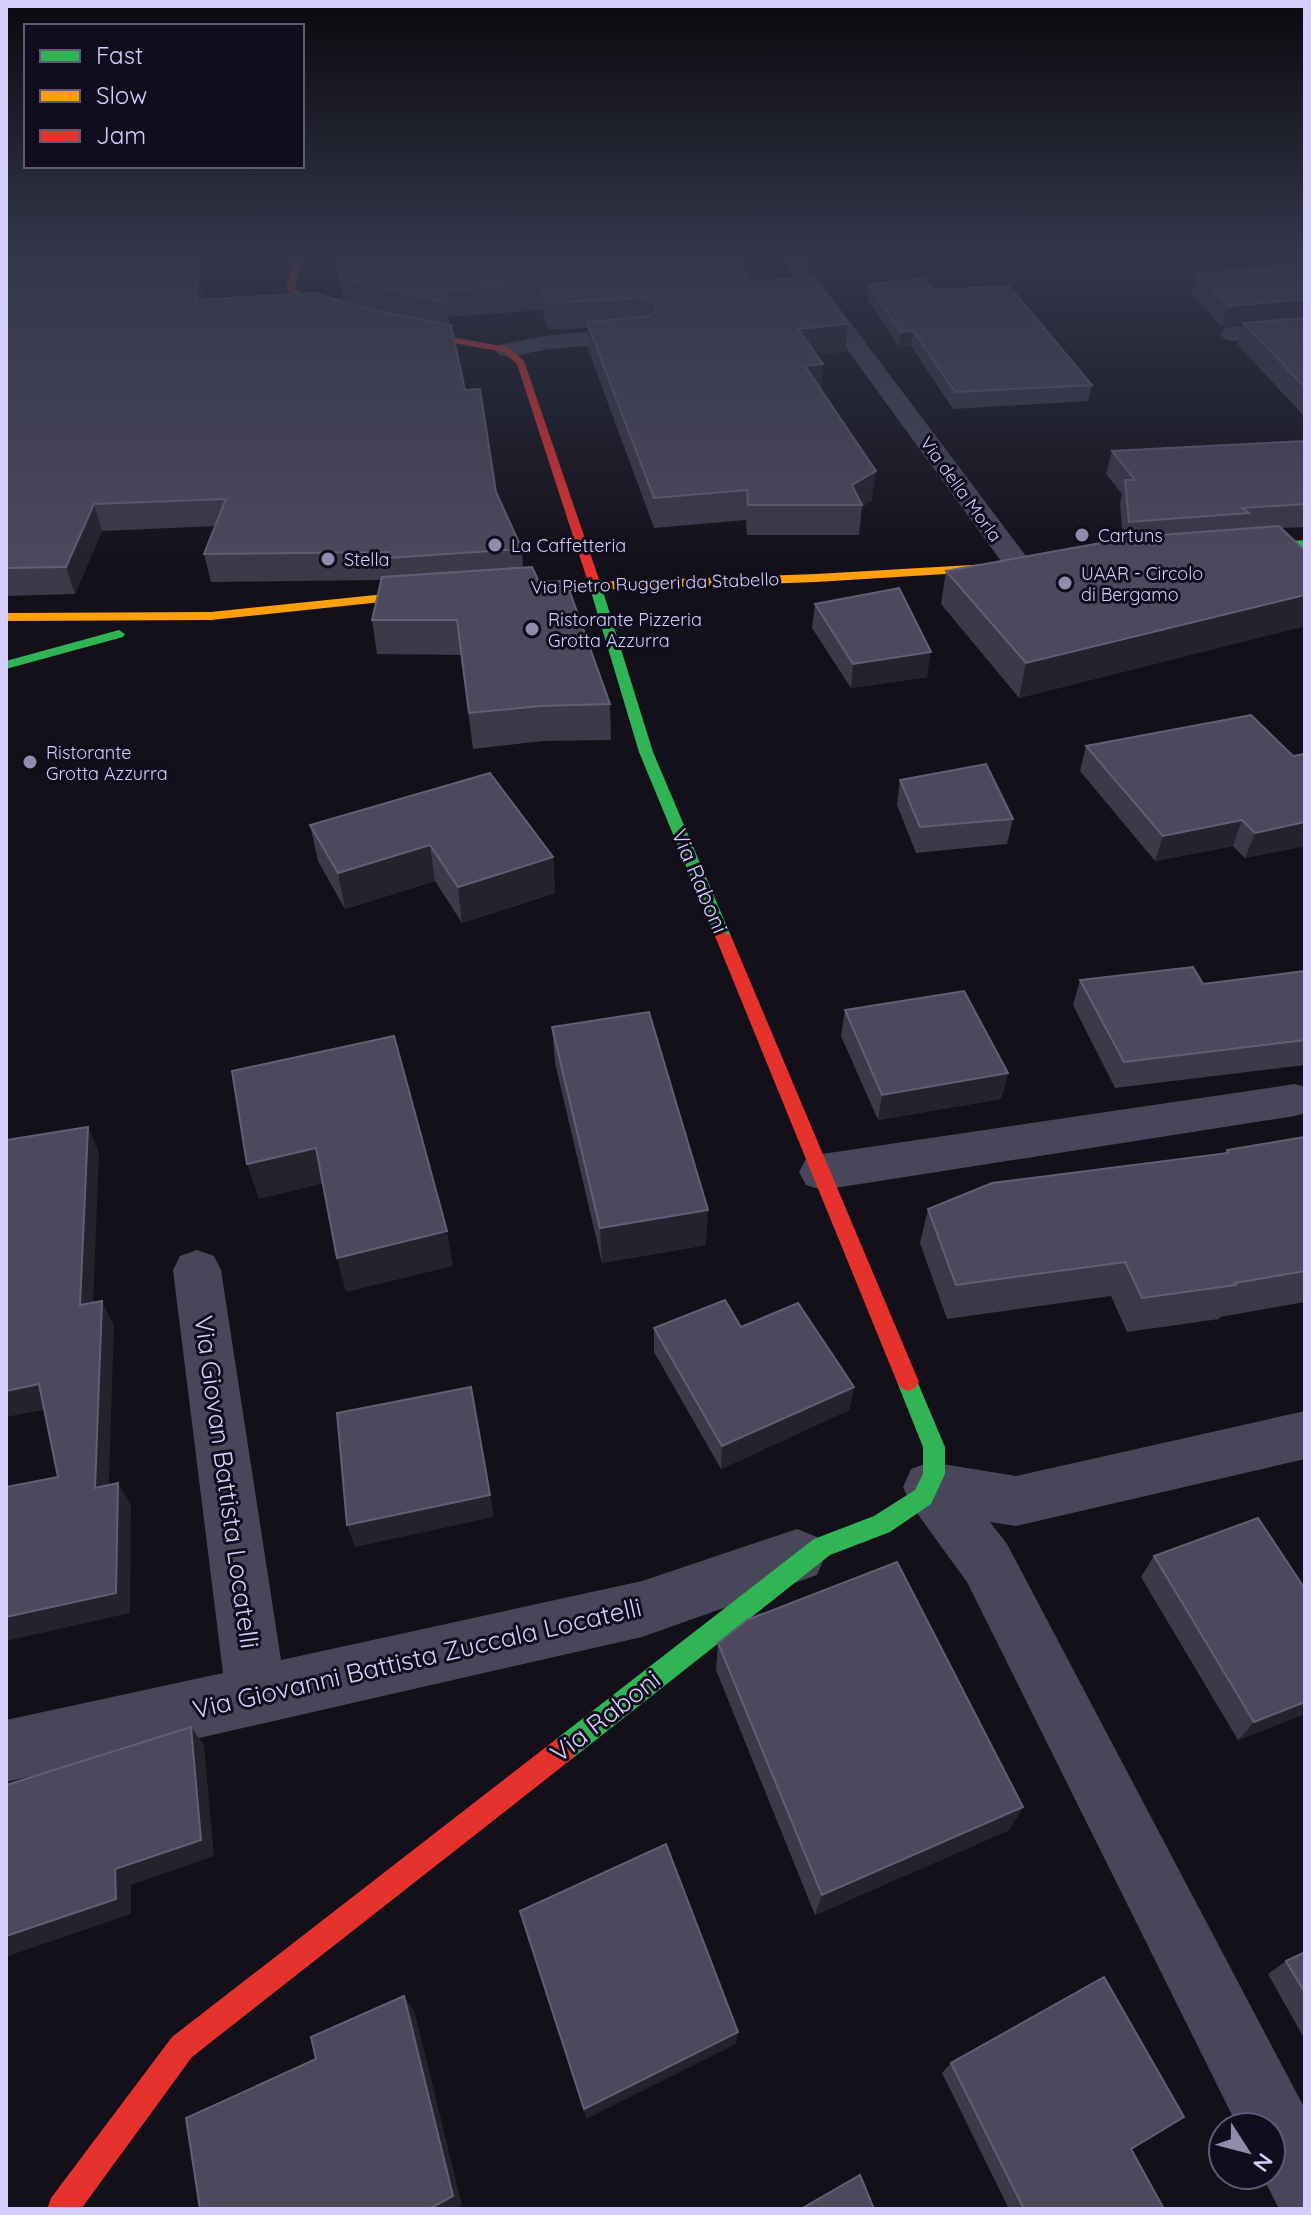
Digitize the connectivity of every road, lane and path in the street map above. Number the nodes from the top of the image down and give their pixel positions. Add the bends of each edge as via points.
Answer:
1 (518, 360) edge
2 (869, 360) edge
3 (1219, 551) edge
4 (1294, 554) edge
5 (1026, 566) joint
6 (594, 585) junction
7 (495, 589) edge
8 (452, 592) edge
9 (211, 616) junction
10 (6, 617) edge
11 (6, 665) edge
12 (1295, 1100) dead end
13 (822, 1172) junction
14 (197, 1270) dead end
15 (1305, 1435) edge
16 (930, 1487) junction
17 (822, 1547) junction
18 (256, 1695) junction
19 (6, 1751) edge
20 (1305, 2184) edge
21 (62, 2209) edge

1 - 6 street, Via Raboni
2 - 5 street, Via della Morla
3 - 4 street
5 - 6 street, Via Pietro Ruggeri da Stabello
6 - 7 street, Via Pietro Ruggeri da Stabello
6 - 13 street, Via Raboni via 646,752
8 - 9 street
9 - 10 street
9 - 11 street via 99,638
12 - 13 street
13 - 16 street, Via Raboni via 933,1441 936,1464
14 - 18 street, Via Giovan Battista Locatelli
15 - 16 street via 1016,1501
16 - 17 street, Via Raboni via 905,1513
16 - 20 street via 987,1563
17 - 18 street, Via Giovanni Battista Zuccala Locatelli via 642,1609
17 - 21 street, Via Raboni via 182,2047
18 - 19 street, Via Giovanni Battista Zuccala Locatelli

